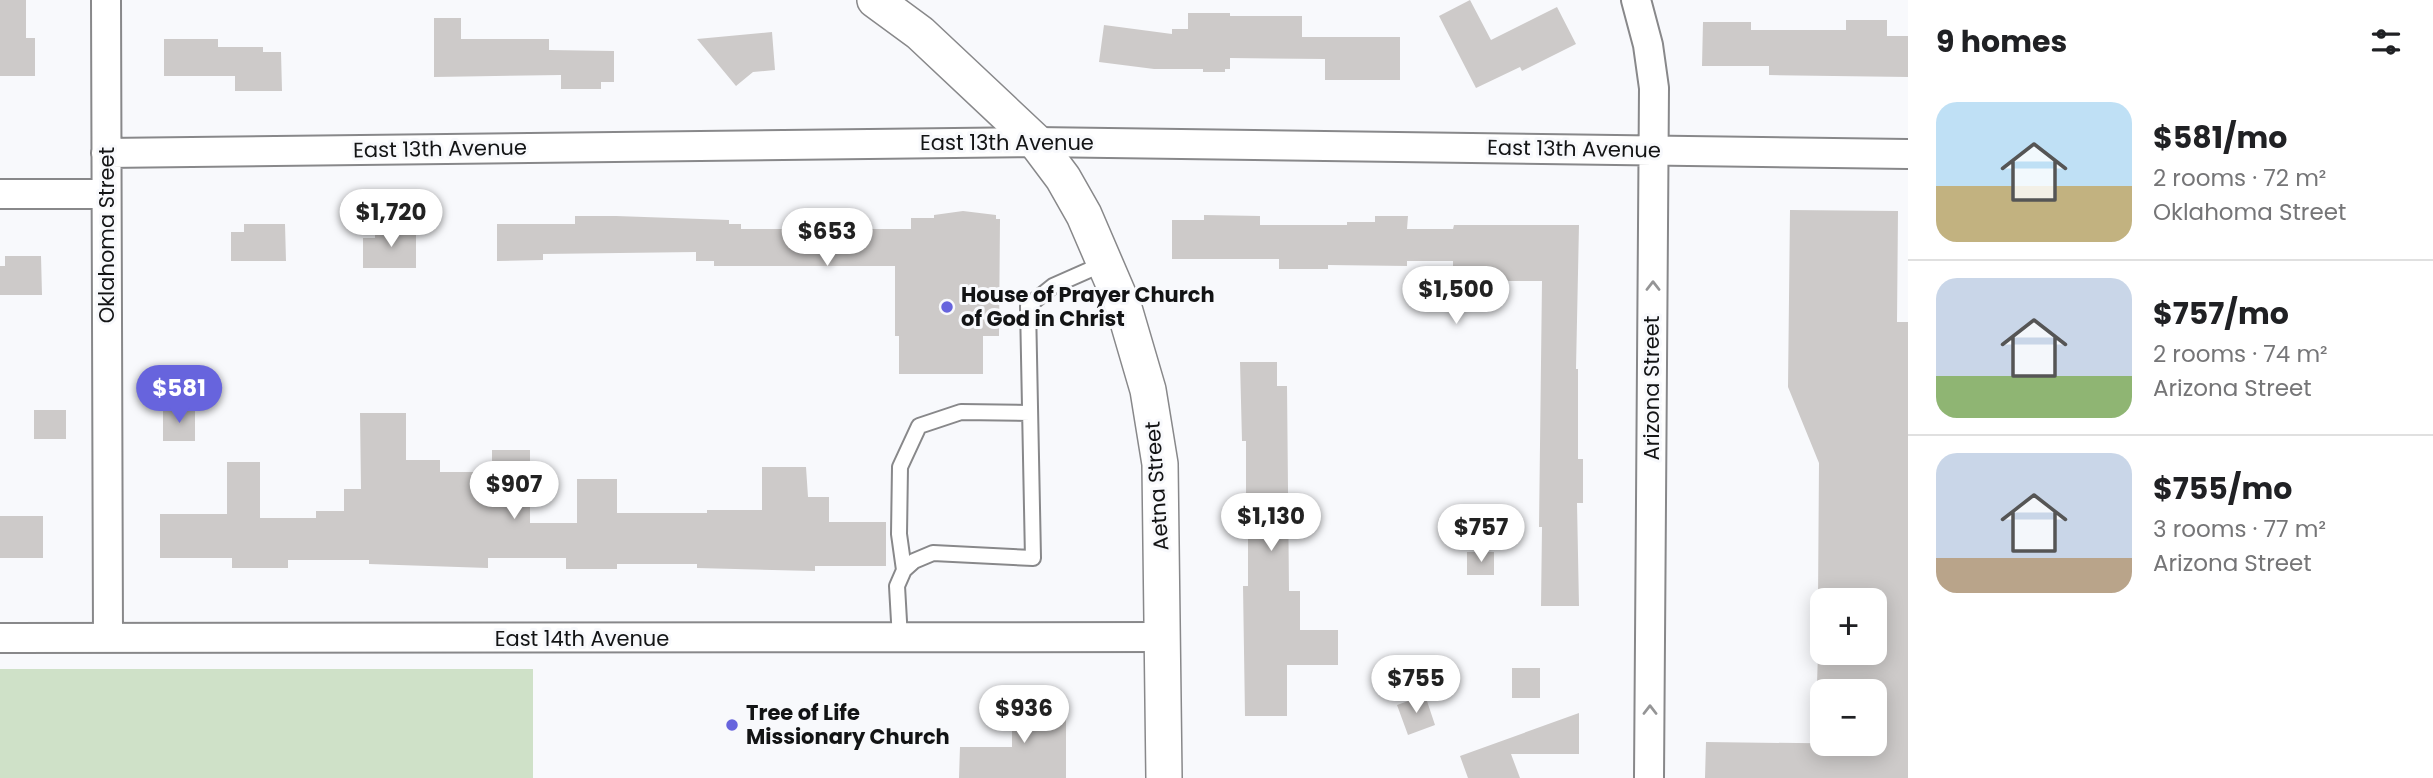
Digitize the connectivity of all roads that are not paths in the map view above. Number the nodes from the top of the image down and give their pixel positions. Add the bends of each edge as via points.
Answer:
1 (106, 0) edge
2 (875, 0) edge
3 (1636, 0) edge
4 (1036, 142) junction
5 (1654, 150) junction
6 (106, 153) junction
7 (1908, 154) edge
8 (0, 194) edge
9 (106, 194) junction
10 (1106, 263) junction
11 (1030, 413) junction
12 (904, 570) junction
13 (1164, 637) junction
14 (108, 638) junction
15 (0, 639) edge
16 (900, 639) junction
17 (1164, 778) edge
18 (1649, 778) edge

1 - 6 street, Oklahoma Street
2 - 4 street, Aetna Street via 920,33
3 - 5 street, Arizona Street via 1654,89
4 - 5 street, East 13th Avenue
4 - 6 street, East 13th Avenue
4 - 10 street, Aetna Street via 1063,178
5 - 7 street, East 13th Avenue
18 -> 5 street, Arizona Street
6 - 9 street, Oklahoma Street
8 - 9 street
9 - 14 street, Oklahoma Street
10 - 11 lane via 1053,286 1028,306
10 - 13 street, Aetna Street via 1141,363 1156,433
11 - 12 lane via 961,412 919,426 900,467 899,534
11 - 12 lane via 1033,558 933,553
12 - 16 lane via 897,586
13 - 16 street, East 14th Avenue
13 - 17 street, Aetna Street
14 - 15 street, East 14th Avenue
14 - 16 street, East 14th Avenue

